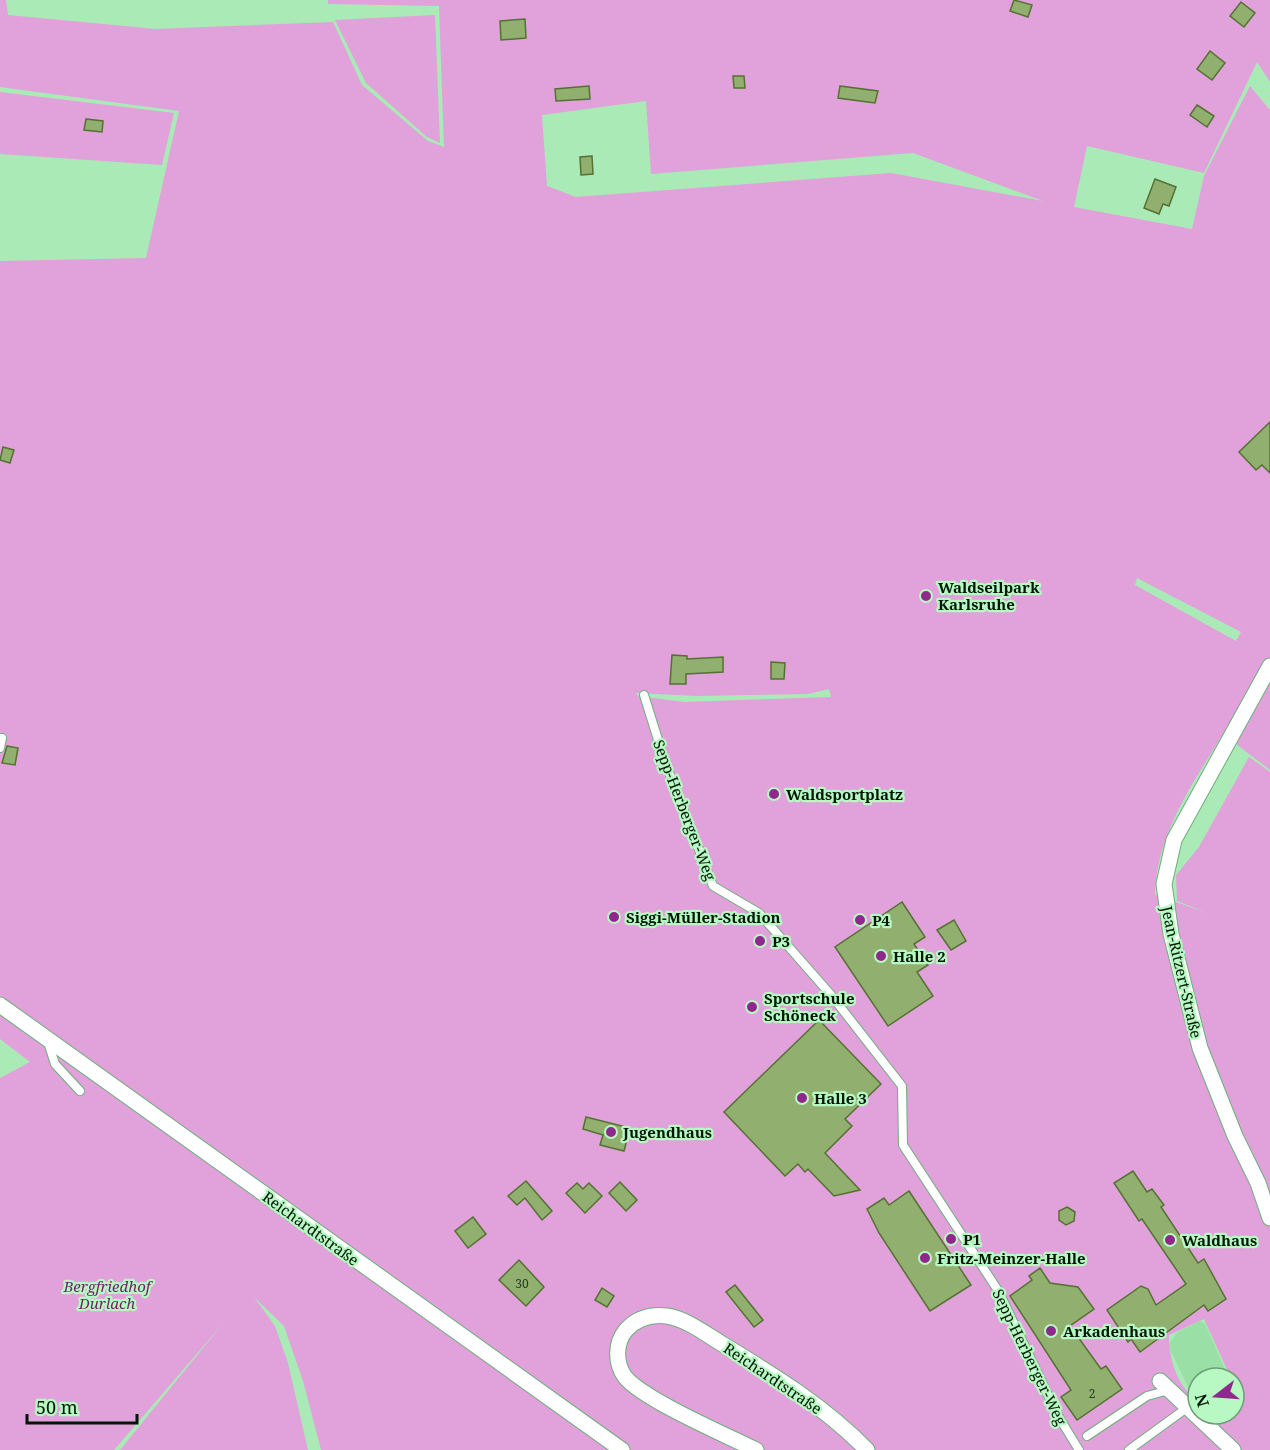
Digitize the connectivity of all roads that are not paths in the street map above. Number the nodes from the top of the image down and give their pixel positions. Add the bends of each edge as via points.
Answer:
1 (1270, 666) edge
2 (644, 694) dead end
3 (2, 738) dead end
4 (0, 748) edge
5 (0, 1005) edge
6 (47, 1038) junction
7 (80, 1091) dead end
8 (1270, 1218) edge
9 (1164, 1385) joint
10 (1186, 1405) edge
11 (1186, 1408) edge
12 (1208, 1426) edge
13 (1087, 1436) dead end
14 (622, 1450) edge
15 (756, 1450) edge
16 (867, 1450) edge
17 (1079, 1450) edge
18 (1129, 1450) edge
19 (1233, 1450) edge

1 - 8 street, Jean-Ritzert-Straße via 1174,840 1164,884 1171,934 1200,1048
2 - 17 lane, Sepp-Herberger-Weg via 665,762 713,886 759,913 831,995 902,1086 903,1145 999,1292 1057,1414
3 - 4 lane
5 - 6 street, Reichardtstraße
6 - 7 lane via 55,1064
6 - 14 street, Reichardtstraße
9 - 10 street
9 - 13 lane
11 - 18 lane
12 - 19 street
15 - 16 street, Reichardtstraße via 631,1383 619,1367 618,1347 625,1332 646,1317 681,1320 793,1388

